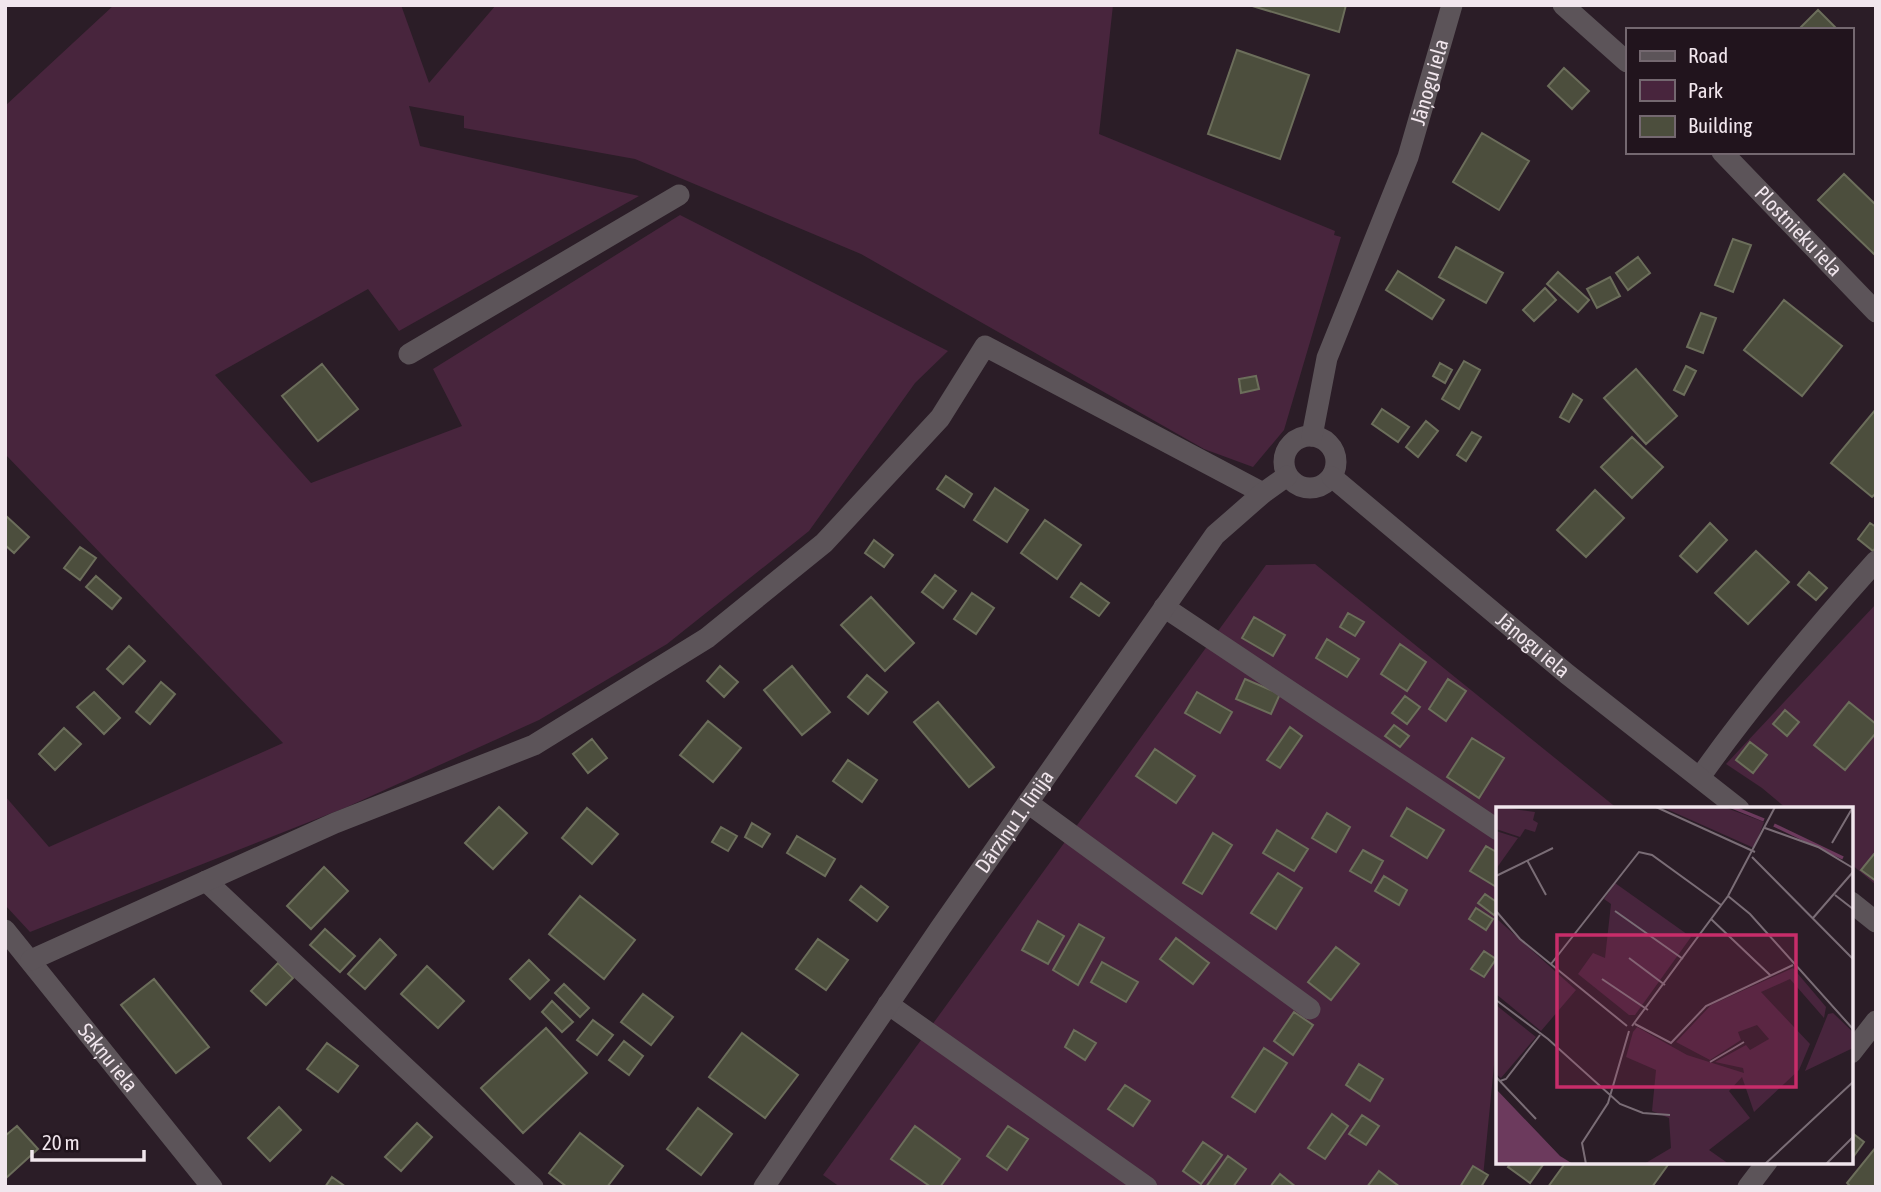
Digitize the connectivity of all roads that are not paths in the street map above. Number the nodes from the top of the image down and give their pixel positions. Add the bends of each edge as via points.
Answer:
1 (1452, 5) edge
2 (1563, 5) edge
3 (1626, 61) edge
4 (1724, 154) edge
5 (679, 195) dead end
6 (1876, 312) edge
7 (409, 355) dead end
8 (1312, 436) junction
9 (1287, 476) junction
10 (1332, 477) junction
11 (1263, 493) junction
12 (1876, 561) edge
13 (1164, 607) junction
14 (1700, 777) junction
15 (1028, 803) junction
16 (1737, 807) edge
17 (1496, 829) edge
18 (206, 881) junction
19 (1853, 904) edge
20 (1876, 922) edge
21 (5, 930) edge
22 (31, 960) junction
23 (888, 1004) junction
24 (1310, 1009) dead end
25 (1876, 1021) edge
26 (1853, 1050) edge
27 (1765, 1164) edge
28 (212, 1187) edge
29 (533, 1187) edge
30 (764, 1187) edge
31 (1147, 1187) edge
32 (1748, 1187) edge

1 - 8 street, Jāņogu iela via 1408,157 1327,358
2 - 3 street
4 - 6 street, Plostnieku iela
5 - 7 street
8 - 9 street via 1296,439 1285,452
8 - 10 street via 1334,450
9 - 10 street via 1309,489
9 - 11 street, Dārziņu 1. līnija
10 - 14 street, Jāņogu iela via 1567,674
11 - 13 street, Dārziņu 1. līnija via 1215,535
11 - 18 street via 985,346 940,418 824,543 707,638 534,745 335,823
12 - 14 street via 1821,622
13 - 15 street, Dārziņu 1. līnija
13 - 17 street
14 - 16 street, Jāņogu iela
15 - 23 street, Dārziņu 1. līnija
15 - 24 street
18 - 22 street
18 - 29 street
19 - 20 street
21 - 22 street, Sakņu iela
22 - 28 street, Sakņu iela
23 - 30 street, Dārziņu 1. līnija
23 - 31 street
25 - 26 street
27 - 32 street

